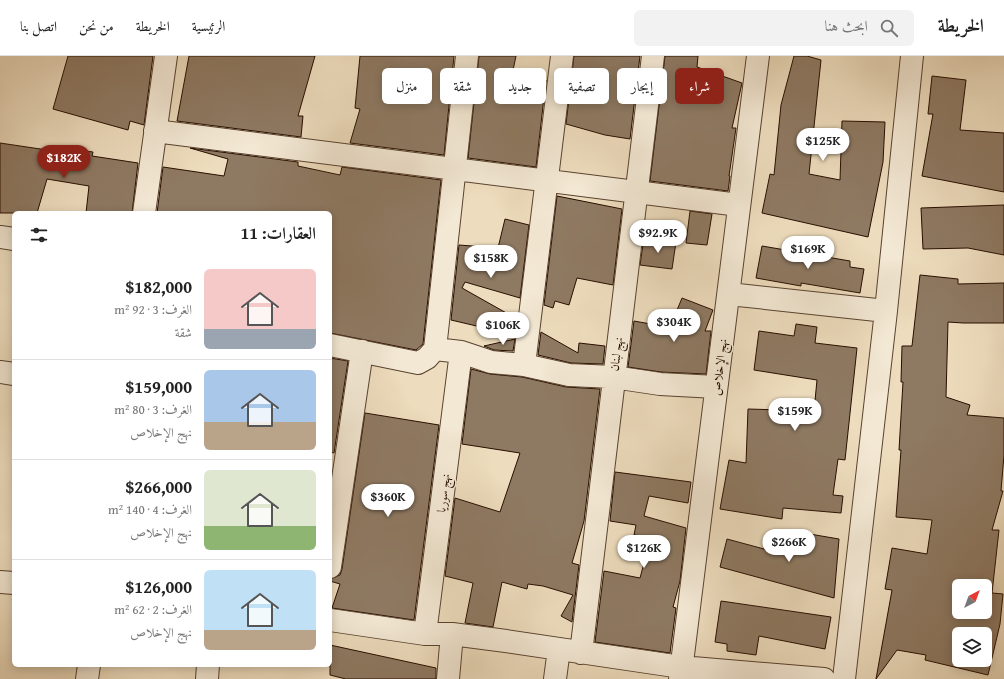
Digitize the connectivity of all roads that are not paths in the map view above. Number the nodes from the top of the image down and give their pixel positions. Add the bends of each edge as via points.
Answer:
1 (166, 56) edge
2 (467, 56) edge
3 (562, 56) edge
4 (653, 56) edge
5 (758, 56) edge
6 (912, 56) edge
7 (155, 130) junction
8 (453, 168) junction
9 (548, 180) junction
10 (636, 192) junction
11 (739, 205) junction
12 (144, 211) edge
13 (0, 237) edge
14 (12, 239) edge
15 (729, 294) junction
16 (886, 311) junction
17 (332, 345) edge
18 (435, 349) junction
19 (362, 350) junction
20 (461, 352) junction
21 (524, 364) junction
22 (0, 372) edge
23 (12, 374) edge
24 (613, 377) junction
25 (716, 387) junction
26 (332, 553) edge
27 (0, 582) edge
28 (12, 583) edge
29 (332, 620) edge
30 (425, 634) junction
31 (452, 634) junction
32 (558, 649) junction
33 (581, 653) junction
34 (89, 667) edge
35 (208, 667) edge
36 (680, 673) edge
37 (87, 679) edge
38 (206, 679) edge
39 (448, 679) edge
40 (555, 679) edge
41 (824, 679) edge
42 (844, 679) edge

1 - 7 street
2 - 8 street
3 - 9 street
4 - 10 street, نهج لبنان
5 - 11 street, نهج الإخلاص
6 - 16 street
7 - 8 street via 318,153
7 - 12 street
8 - 9 street
8 - 18 street
9 - 10 street
9 - 21 street
10 - 11 street
10 - 24 street, نهج لبنان
11 - 15 street, نهج الإخلاص
13 - 14 street
15 - 16 street
15 - 25 street, نهج الإخلاص
16 - 42 street
17 - 19 street
18 - 19 street via 418,363
18 - 20 street
19 - 26 street
20 - 21 street via 491,362
20 - 30 street, نهج سوريا
21 - 24 street via 569,375
22 - 23 street
24 - 25 street via 660,384
24 - 33 street, نهج لبنان
25 - 36 street, نهج الإخلاص
27 - 28 street
29 - 30 street
30 - 31 street
31 - 32 street
31 - 39 street
32 - 33 street
32 - 40 street
33 - 36 street
34 - 37 street
35 - 38 street
36 - 41 street

